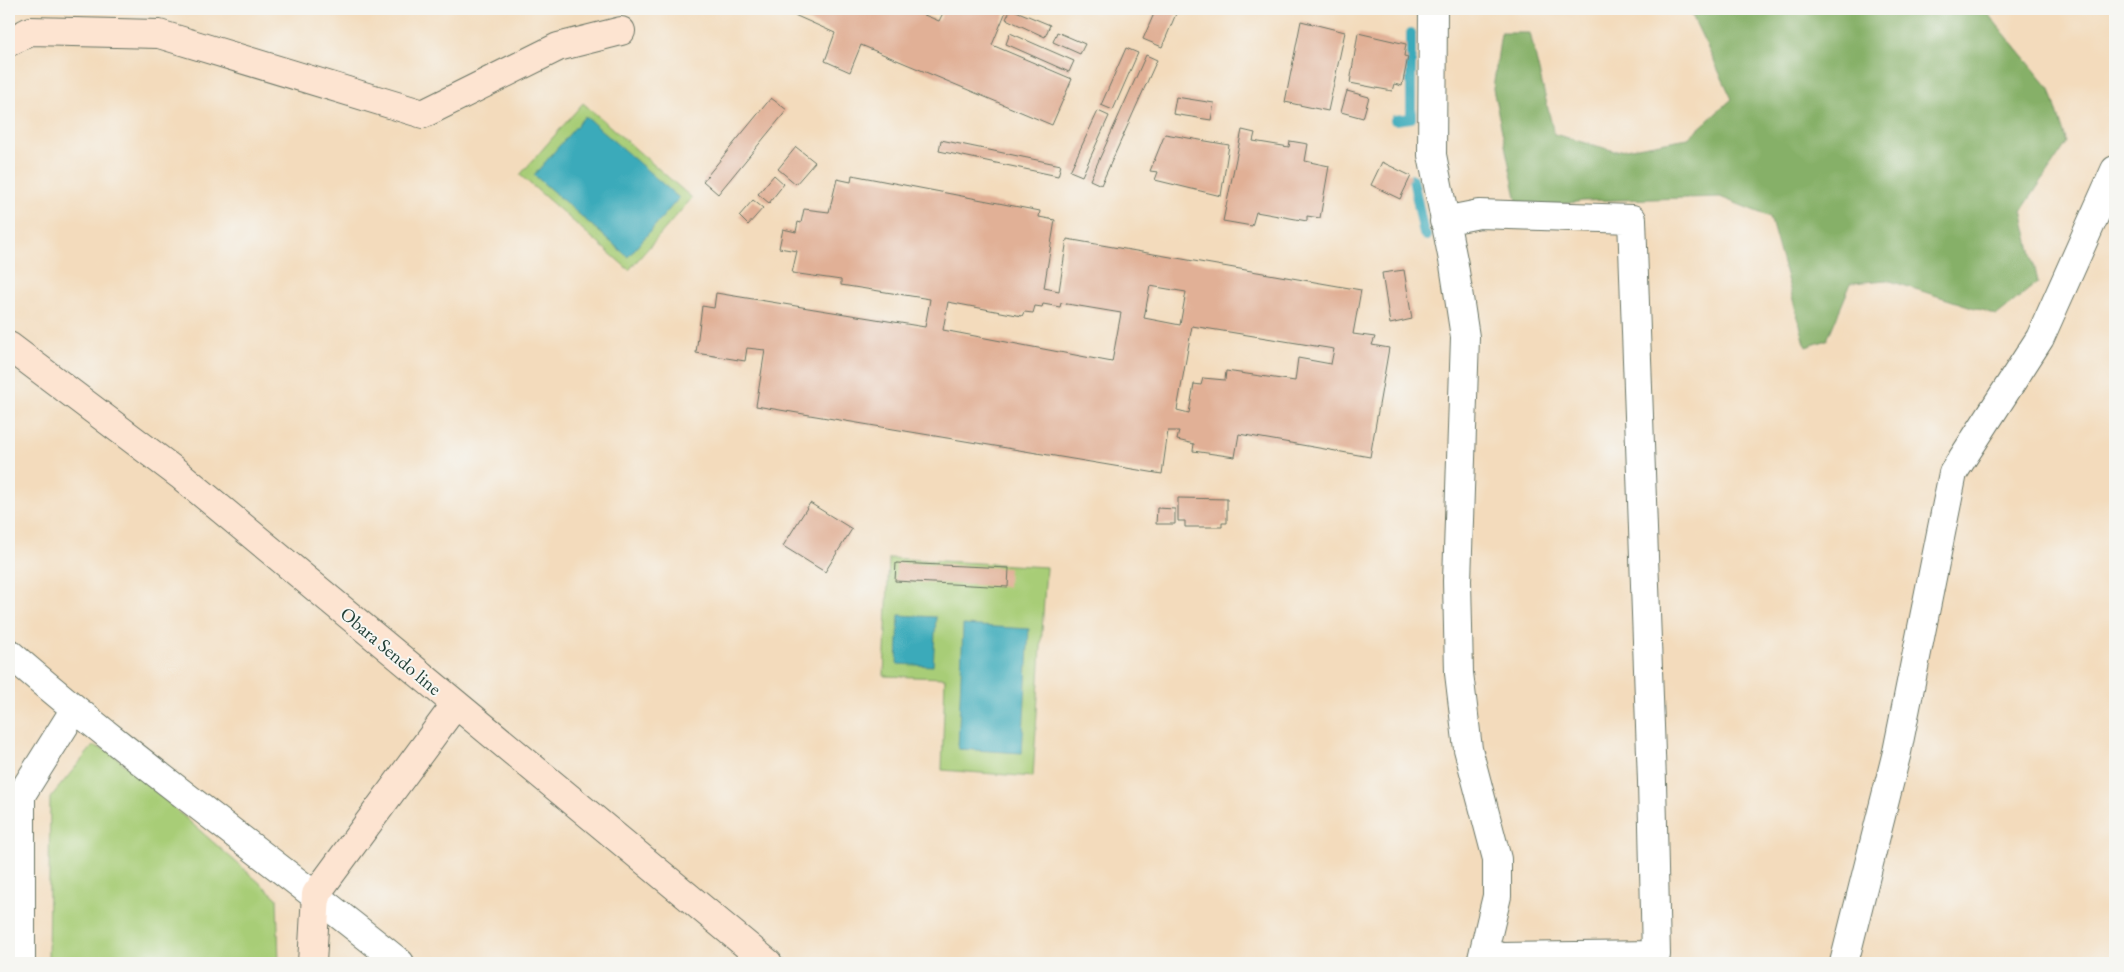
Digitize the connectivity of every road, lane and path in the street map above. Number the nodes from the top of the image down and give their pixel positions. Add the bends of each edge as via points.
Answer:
1 (1433, 9) edge
2 (621, 31) dead end
3 (9, 42) edge
4 (2115, 170) edge
5 (1444, 221) junction
6 (9, 346) edge
7 (9, 653) edge
8 (455, 705) junction
9 (75, 709) junction
10 (316, 894) junction
11 (1482, 958) edge
12 (21, 963) edge
13 (312, 963) edge
14 (400, 963) edge
15 (768, 963) edge
16 (1844, 963) edge

1 - 5 street via 1432,155
2 - 3 main road via 558,47 423,114 159,34 30,31
4 - 16 street via 2040,338 1953,473 1897,752
5 - 11 street via 1465,336 1457,581 1459,674 1468,749 1497,859 1497,896
5 - 11 street via 1479,214 1632,219 1656,955
6 - 8 main road, Obara Sendo line via 180,475
7 - 9 street
8 - 10 main road
8 - 15 main road, Obara Sendo line
9 - 10 street
9 - 12 street via 21,795
10 - 13 main road
10 - 14 street

